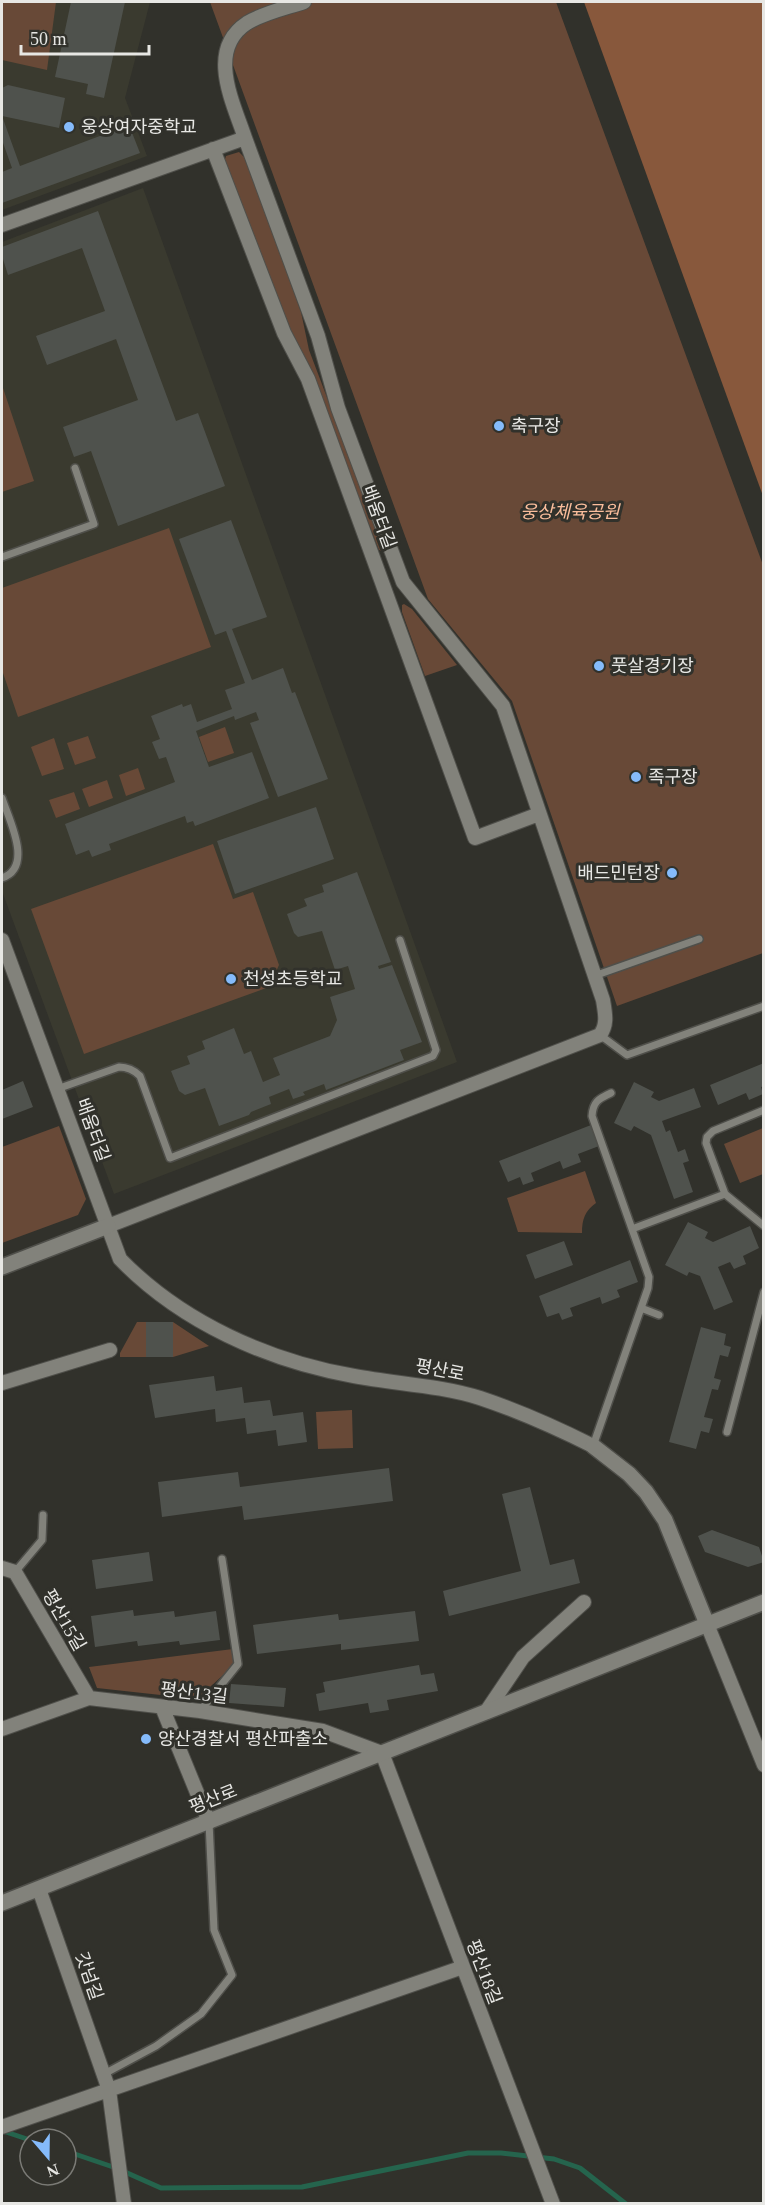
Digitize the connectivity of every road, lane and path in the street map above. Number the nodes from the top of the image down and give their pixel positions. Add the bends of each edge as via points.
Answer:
1 (303, 2) edge
2 (245, 138) junction
3 (213, 149) junction
4 (2, 225) edge
5 (75, 468) dead end
6 (2, 557) edge
7 (403, 582) junction
8 (384, 589) junction
9 (2, 798) edge
10 (539, 814) junction
11 (2, 878) edge
12 (699, 939) dead end
13 (2, 940) edge
14 (400, 940) dead end
15 (594, 976) junction
16 (764, 1006) edge
17 (600, 1035) junction
18 (57, 1089) junction
19 (611, 1093) dead end
20 (764, 1110) edge
21 (725, 1194) junction
22 (108, 1226) junction
23 (764, 1226) edge
24 (632, 1229) junction
25 (2, 1267) edge
26 (764, 1292) edge
27 (641, 1308) junction
28 (659, 1315) dead end
29 (110, 1350) dead end
30 (2, 1383) edge
31 (727, 1432) dead end
32 (594, 1446) junction
33 (43, 1515) dead end
34 (222, 1559) dead end
35 (8, 1570) edge
36 (584, 1602) dead end
37 (764, 1602) edge
38 (707, 1624) junction
39 (89, 1698) junction
40 (162, 1707) junction
41 (200, 1711) junction
42 (486, 1712) junction
43 (2, 1713) edge
44 (7, 1726) edge
45 (382, 1753) junction
46 (764, 1765) edge
47 (209, 1821) junction
48 (39, 1889) junction
49 (2, 1903) edge
50 (463, 1967) junction
51 (104, 2074) junction
52 (109, 2090) junction
53 (2, 2127) edge
54 (551, 2199) edge
55 (124, 2204) edge

1 - 2 street, 배움터길 via 247,24 224,53 229,90
2 - 3 street
2 - 7 street, 배움터길
3 - 4 street
3 - 8 street, 배움터길 via 284,333 308,379
5 - 6 lane via 94,524
7 - 8 street
7 - 10 street, 배움터길 via 503,706
8 - 10 street, 배움터길 via 475,838
9 - 11 lane via 18,849 15,869
10 - 15 street, 배움터길
12 - 15 lane
13 - 18 street, 배움터길
14 - 18 lane via 436,1050 433,1056 170,1158 135,1071 119,1067
15 - 17 street, 배움터길 via 606,1018
16 - 17 lane via 627,1055
17 - 22 street
18 - 22 street, 배움터길
19 - 24 lane via 598,1099 592,1116
20 - 21 lane via 707,1137
21 - 23 lane
21 - 24 lane
22 - 25 street
22 - 32 street, 평산로 via 120,1259 151,1288 199,1320 254,1347 355,1377 417,1384 479,1398
24 - 27 lane via 649,1277
26 - 31 lane
27 - 28 lane
27 - 32 lane
29 - 30 street
32 - 38 street, 평산로 via 629,1474 665,1520
33 - 35 lane via 42,1540
34 - 41 lane via 238,1664
35 - 39 street, 평산15길
36 - 42 street via 524,1657
37 - 38 street, 평산로
38 - 42 street, 평산로
38 - 46 street, 평산로
39 - 40 street, 평산13길
39 - 44 street, 평산13길
40 - 41 street, 평산13길
40 - 47 street
41 - 45 street, 평산13길 via 323,1731
42 - 45 street, 평산로
43 - 44 street
45 - 47 street, 평산로
45 - 50 street, 평산18길
47 - 48 street, 평산로
47 - 51 lane via 214,1930 232,1975 201,2014 156,2046
48 - 49 street, 평산로
48 - 51 street, 갓넘길
50 - 52 street
50 - 54 street, 평산18길
51 - 52 street, 갓넘길
52 - 53 street
52 - 55 street, 갓넘길

